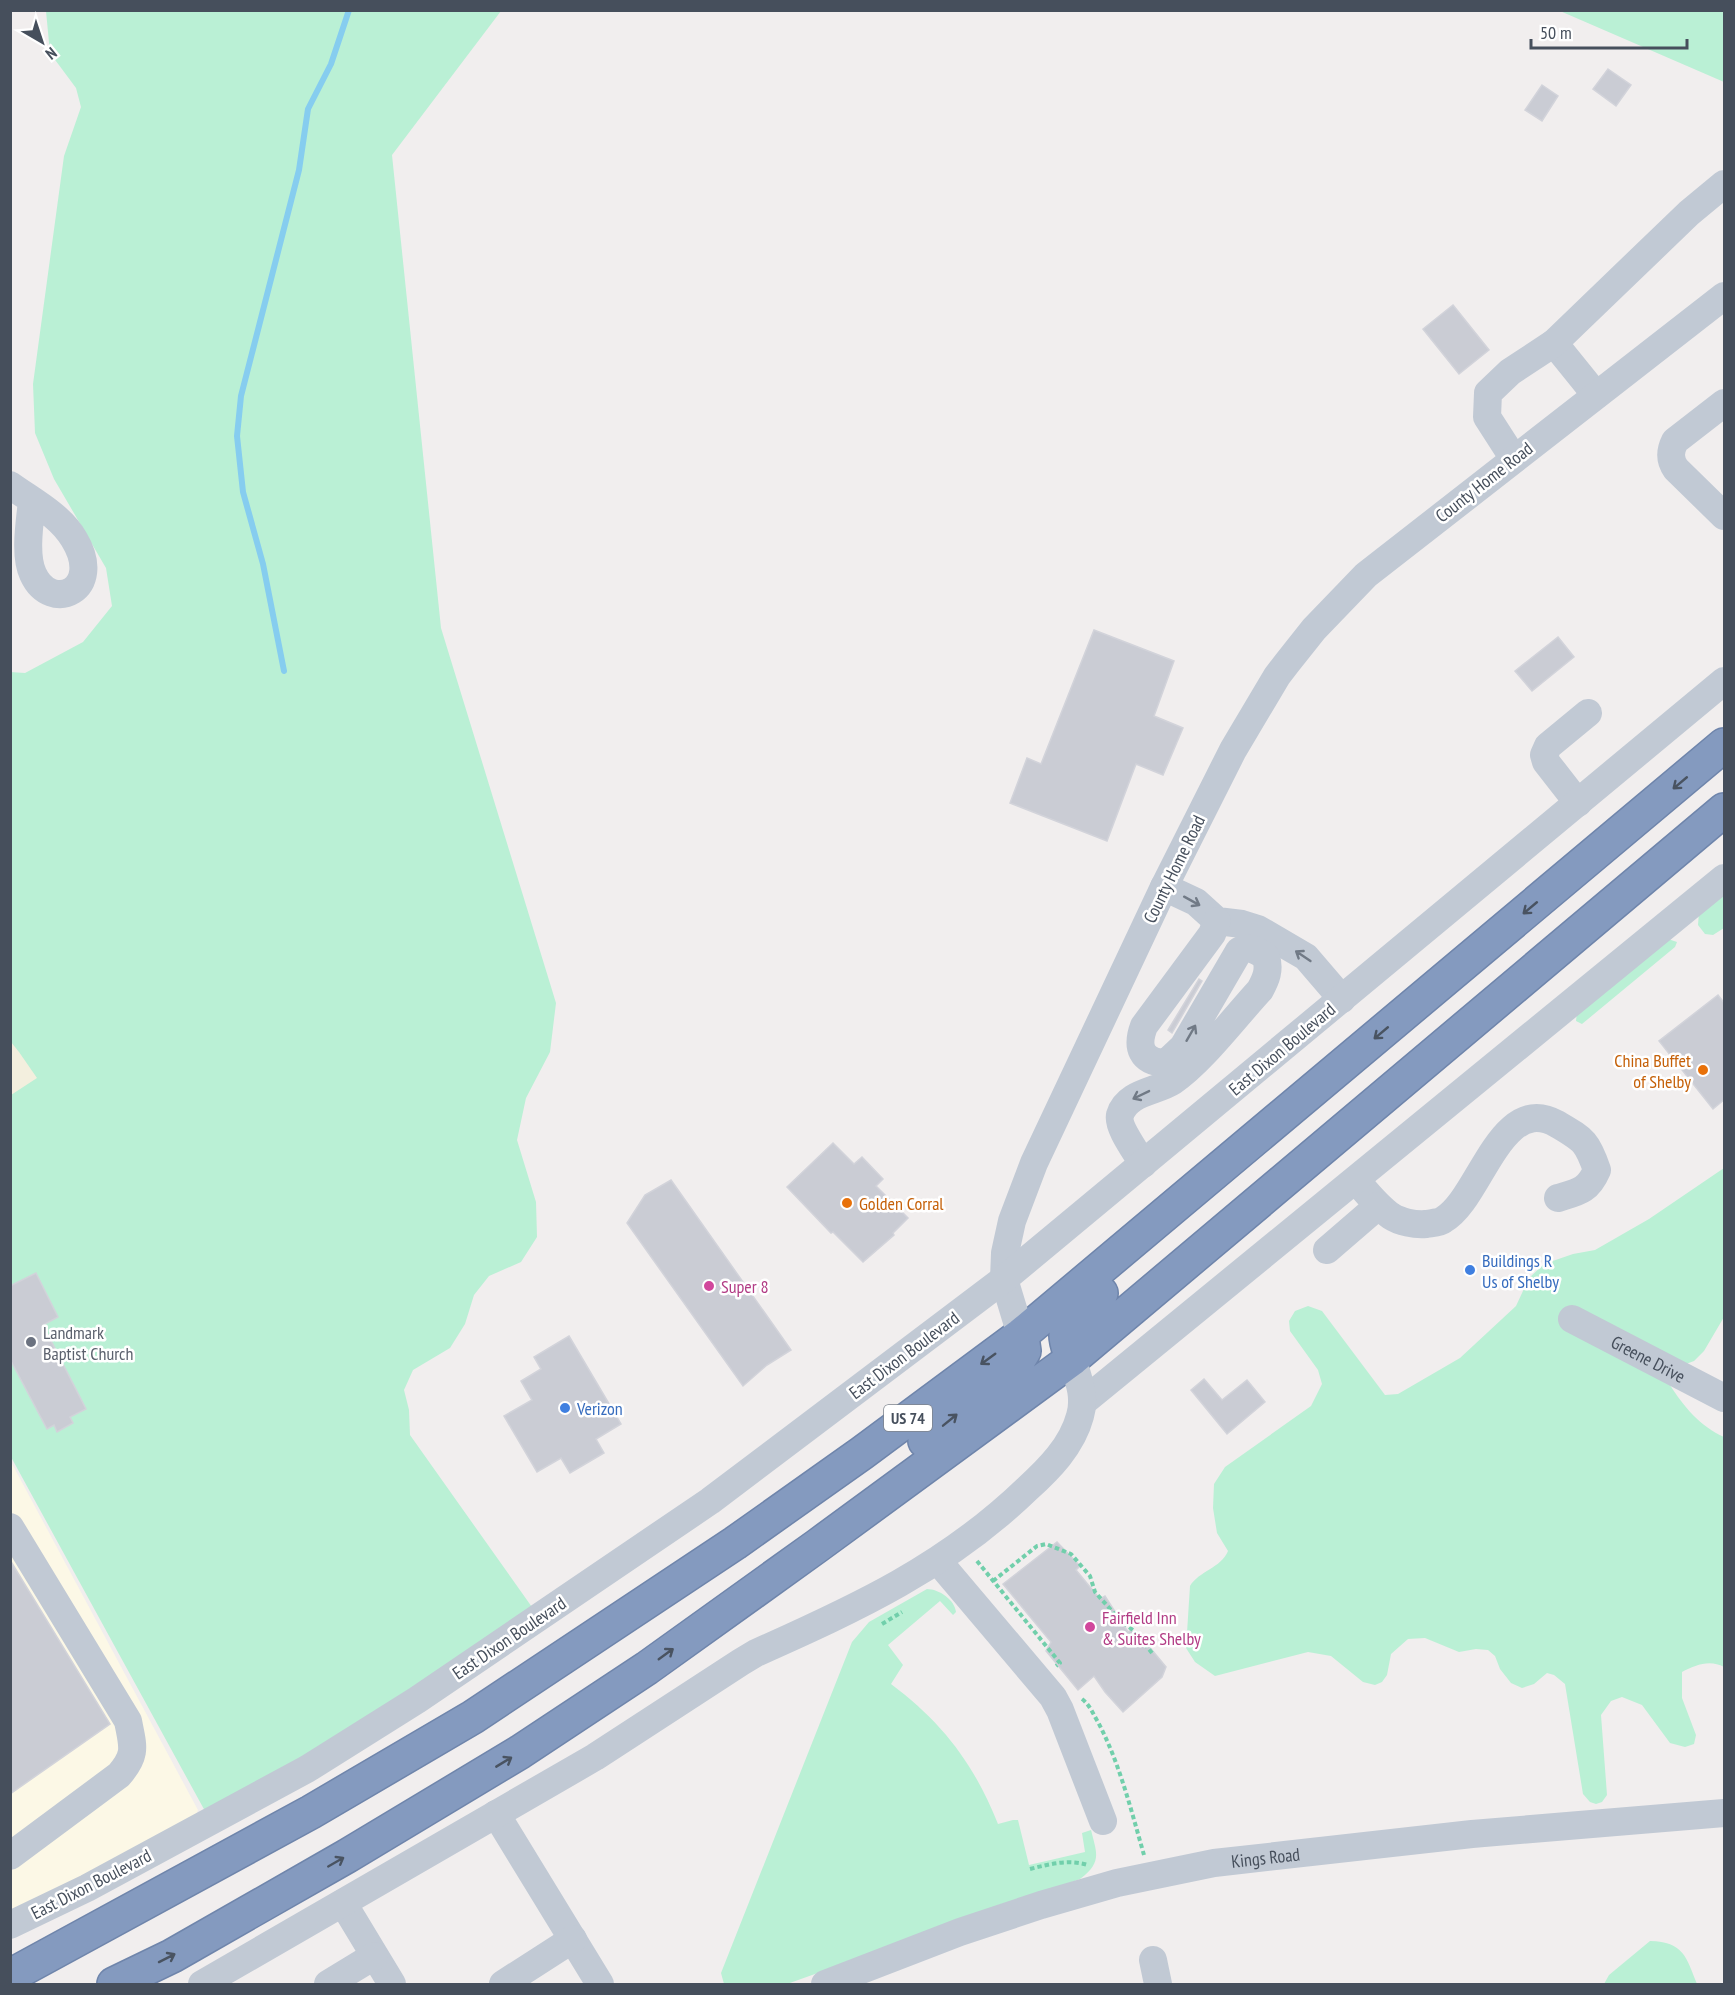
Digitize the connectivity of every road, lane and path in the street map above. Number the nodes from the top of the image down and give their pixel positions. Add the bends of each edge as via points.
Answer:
1 (1725, 183) edge
2 (1725, 296) edge
3 (1554, 343) junction
4 (1596, 395) junction
5 (1725, 403) edge
6 (1514, 459) junction
7 (1725, 516) edge
8 (1725, 681) edge
9 (1588, 713) dead end
10 (1725, 745) edge
11 (1578, 803) junction
12 (1725, 810) edge
13 (1725, 878) edge
14 (1164, 887) junction
15 (1216, 921) junction
16 (1342, 999) junction
17 (1346, 1062) junction
18 (1143, 1164) junction
19 (1356, 1180) junction
20 (1558, 1198) dead end
21 (1378, 1206) junction
22 (1326, 1250) dead end
23 (1004, 1279) junction
24 (1572, 1319) dead end
25 (1022, 1335) junction
26 (1072, 1359) junction
27 (1725, 1398) edge
28 (1082, 1403) junction
29 (10, 1527) edge
30 (817, 1545) junction
31 (938, 1561) junction
32 (977, 1561) dead end
33 (993, 1581) junction
34 (1152, 1653) dead end
35 (1061, 1675) dead end
36 (1077, 1696) dead end
37 (1725, 1813) edge
38 (496, 1814) junction
39 (1102, 1821) dead end
40 (1144, 1855) dead end
41 (10, 1856) edge
42 (343, 1903) junction
43 (10, 1925) edge
44 (573, 1939) junction
45 (374, 1956) junction
46 (10, 1976) edge
47 (114, 1984) edge
48 (202, 1984) edge
49 (328, 1984) edge
50 (392, 1984) edge
51 (503, 1984) edge
52 (600, 1984) edge
53 (825, 1984) edge

1 - 3 street
2 - 4 street, County Home Road
3 - 4 street
3 - 6 street via 1510,372 1488,393 1487,417
4 - 6 street, County Home Road
5 - 7 street via 1675,441 1671,449 1676,469
6 - 14 street, County Home Road via 1366,575 1314,629 1277,676 1233,750
8 - 11 street, East Dixon Boulevard
9 - 11 street via 1548,746 1544,755
10 -> 17 highway, US 74
11 - 16 street, East Dixon Boulevard
12 - 26 highway, US 74
13 - 19 street
14 -> 15 street via 1196,902
14 - 23 street, County Home Road via 1034,1162 1012,1221
16 -> 15 street via 1306,957 1258,929
15 -> 18 street via 1212,934 1144,1026 1140,1042 1147,1059 1166,1063 1183,1047 1239,951 1250,948 1266,957 1267,975 1260,990 1190,1066 1173,1081 1124,1106 1121,1127
16 - 18 street, East Dixon Boulevard
17 - 25 highway, US 74
17 - 26 highway via 1340,1085 1333,1093 1212,1201 1077,1313 1066,1331
18 - 23 street, East Dixon Boulevard
19 - 21 street
19 - 28 street
20 - 21 street via 1592,1183 1597,1170 1589,1148 1578,1136 1550,1121 1533,1118 1516,1125 1502,1139 1456,1211 1442,1221 1418,1225 1393,1218
21 - 22 street
23 - 25 street, County Home Road
23 - 43 street, East Dixon Boulevard via 710,1501 417,1700 307,1769 87,1888
24 - 27 street, Greene Drive
30 -> 25 highway, County Home Road via 841,1509 1013,1370 1024,1351
25 -> 46 highway, US 74 via 735,1543 473,1717 311,1812
26 - 28 street
26 - 30 highway, US 74
28 - 31 street via 1074,1431 1047,1470 1002,1513
29 - 41 street via 128,1721 133,1747 131,1761 119,1775
47 -> 30 highway, US 74 via 172,1956 520,1752 647,1668
31 - 38 street via 868,1602 756,1653 595,1757
31 - 39 street via 1053,1697
32 - 33 path
33 - 34 path via 1037,1546 1047,1544 1067,1551 1089,1574 1093,1589
33 - 35 path via 1058,1665
36 - 40 path via 1088,1704 1113,1753
37 - 53 street, Kings Road via 1472,1834 1214,1863 1117,1882 1041,1905
38 - 42 street
38 - 44 street
42 - 45 street
42 - 48 street
44 - 51 street
44 - 52 street
45 - 49 street
45 - 50 street

